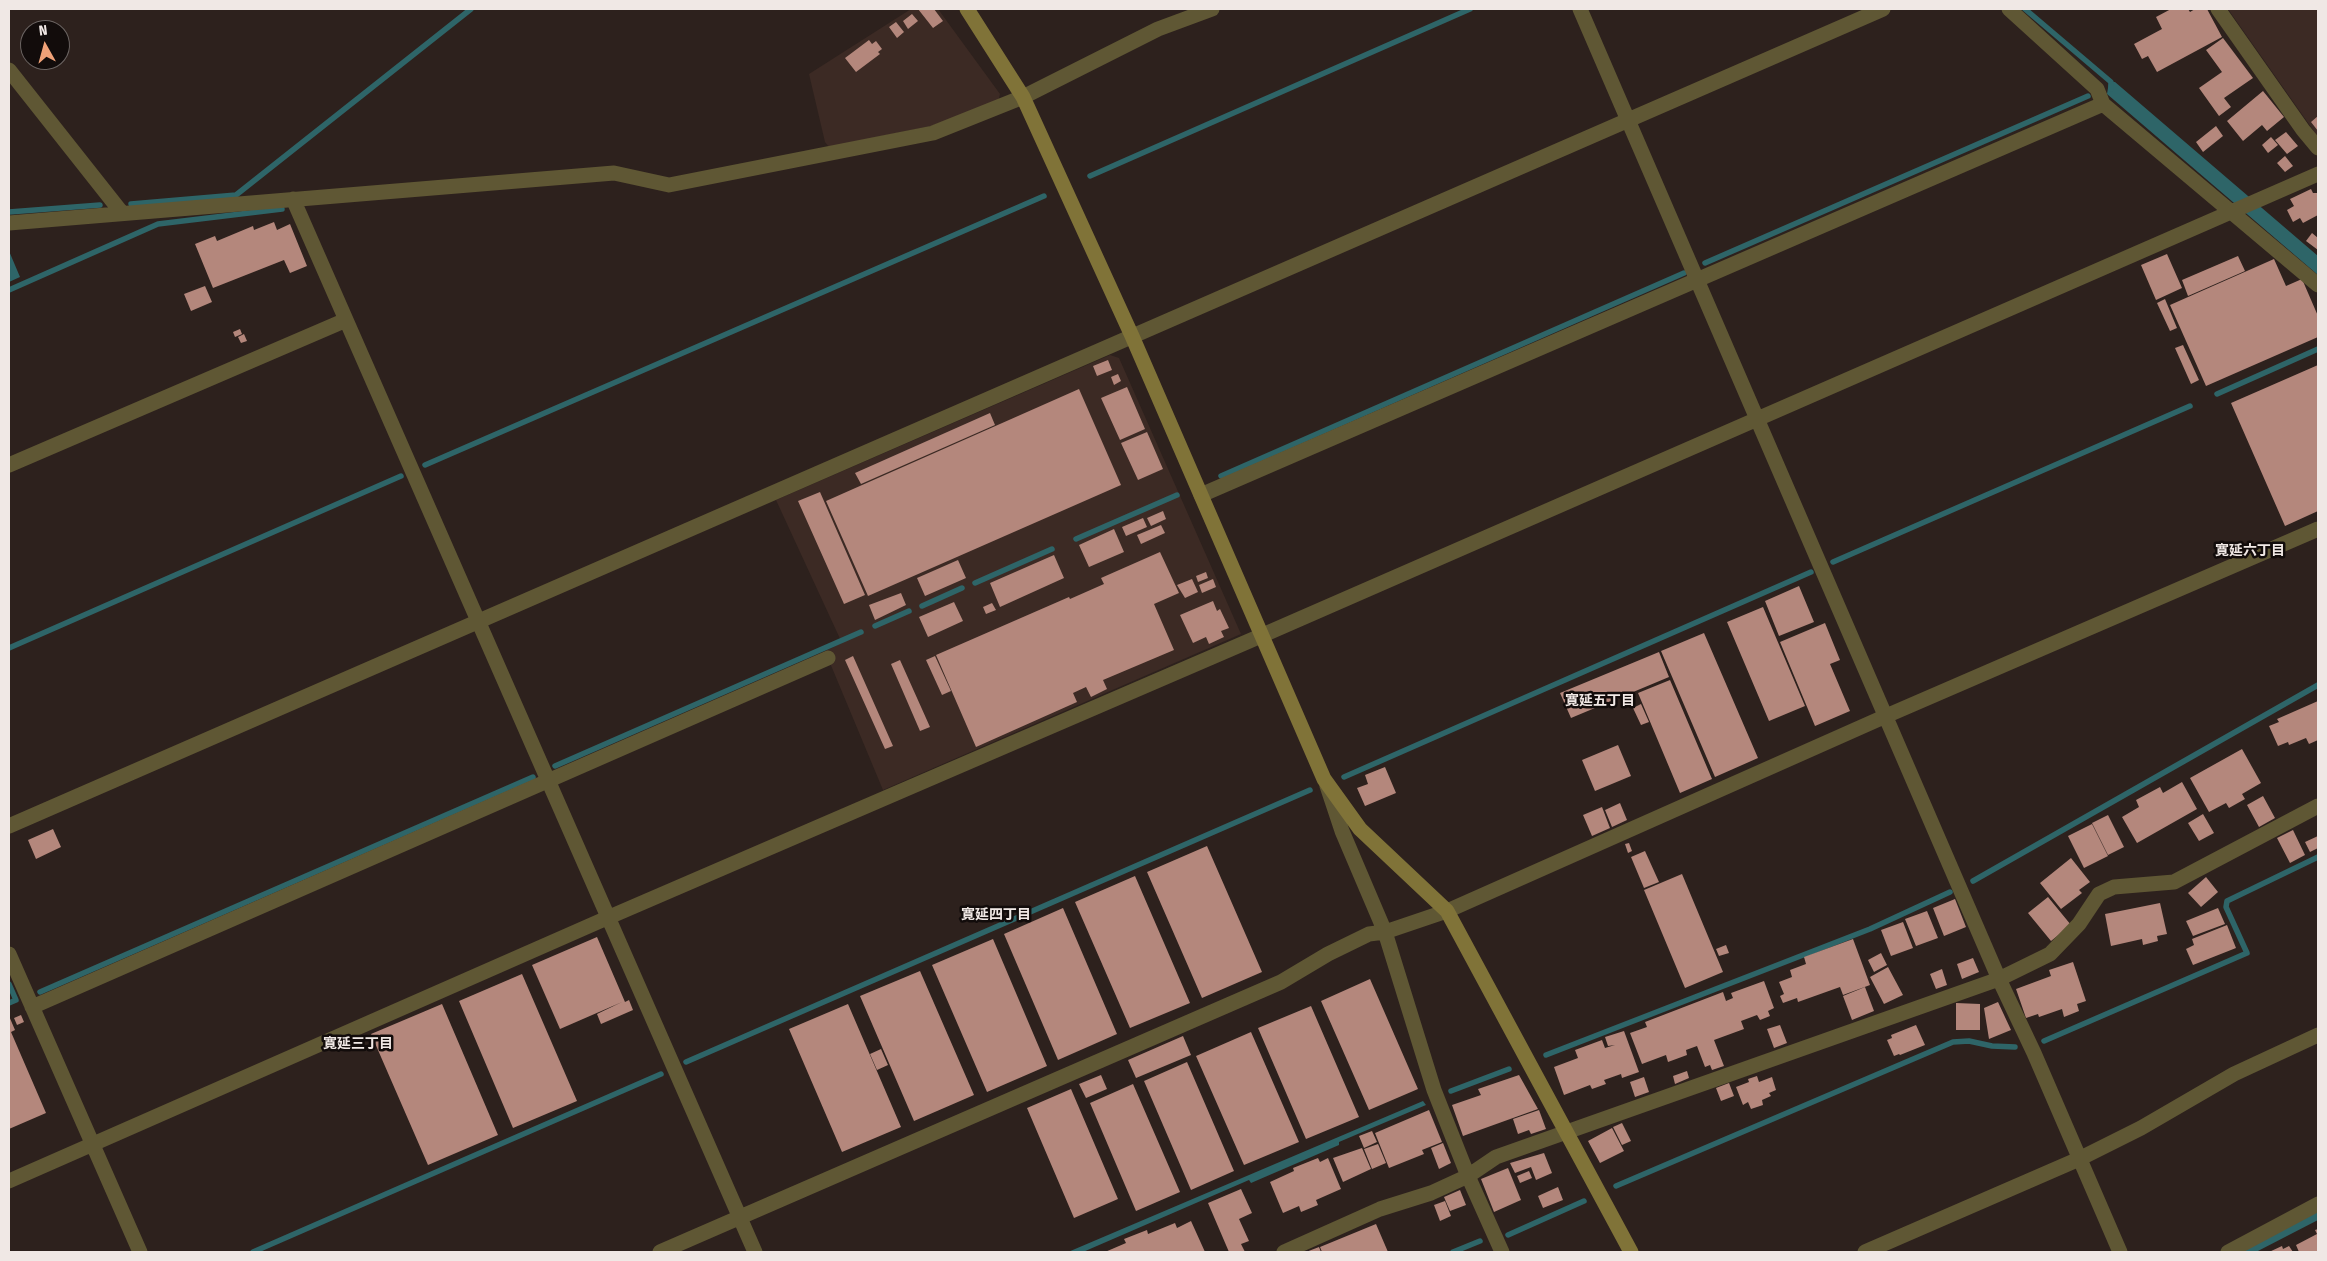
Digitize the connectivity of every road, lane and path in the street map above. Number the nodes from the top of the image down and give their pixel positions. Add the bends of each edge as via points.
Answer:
1 (1212, 9) edge
2 (1580, 9) edge
3 (1883, 9) edge
4 (2009, 9) edge
5 (2218, 9) edge
6 (972, 10) edge
7 (9, 70) edge
8 (1023, 97) junction
9 (2103, 104) junction
10 (1627, 119) junction
11 (2318, 148) edge
12 (2318, 174) edge
13 (293, 199) junction
14 (2234, 210) junction
15 (122, 213) junction
16 (9, 223) edge
17 (1697, 280) junction
18 (2318, 285) edge
19 (346, 320) junction
20 (1132, 336) junction
21 (1758, 419) junction
22 (9, 466) edge
23 (1201, 494) junction
24 (2318, 530) edge
25 (478, 621) junction
26 (1263, 635) junction
27 (828, 658) dead end
28 (1886, 716) junction
29 (1324, 779) junction
30 (547, 781) junction
31 (2318, 806) edge
32 (9, 826) edge
33 (1447, 910) junction
34 (607, 918) junction
35 (1386, 932) junction
36 (9, 954) edge
37 (1999, 979) junction
38 (32, 1007) junction
39 (2318, 1035) edge
40 (1567, 1130) junction
41 (93, 1144) junction
42 (2079, 1159) junction
43 (1468, 1176) junction
44 (9, 1181) edge
45 (2318, 1204) edge
46 (740, 1218) junction
47 (140, 1252) edge
48 (660, 1252) edge
49 (755, 1252) edge
50 (1284, 1252) edge
51 (1502, 1252) edge
52 (1631, 1252) edge
53 (1864, 1252) edge
54 (2120, 1252) edge
55 (2228, 1252) edge

1 - 8 street via 1158,29
2 - 10 street
3 - 10 street
4 - 9 street via 2097,89
5 - 11 street
6 - 8 street
7 - 15 street
8 - 13 street via 933,133 669,184 614,173
8 - 20 street
9 - 14 street
9 - 17 street
10 - 17 street
10 - 20 street
12 - 14 street
13 - 15 street
13 - 19 street
14 - 18 street
14 - 21 street
15 - 16 street
17 - 21 street
17 - 23 street
19 - 22 street
19 - 25 street
20 - 23 street
20 - 25 street
21 - 26 street
21 - 28 street
23 - 26 street
24 - 28 street
25 - 30 street
25 - 32 street
26 - 29 street
26 - 34 street
27 - 30 street
28 - 33 street
28 - 37 street
29 - 33 street via 1360,829
29 - 35 street via 1342,831
30 - 34 street
30 - 38 street
31 - 37 street via 2174,882 2114,887 2099,894 2079,924 2050,954
33 - 35 street
33 - 40 street
34 - 41 street
34 - 46 street
35 - 43 street via 1434,1090
35 - 46 street via 1369,934 1280,982
36 - 38 street
37 - 40 street
37 - 42 street
38 - 41 street
39 - 42 street via 2234,1074 2141,1128
40 - 43 street via 1496,1157
40 - 52 street
41 - 44 street
41 - 47 street
42 - 53 street
42 - 54 street
43 - 50 street
43 - 51 street
45 - 55 street
46 - 48 street
46 - 49 street

